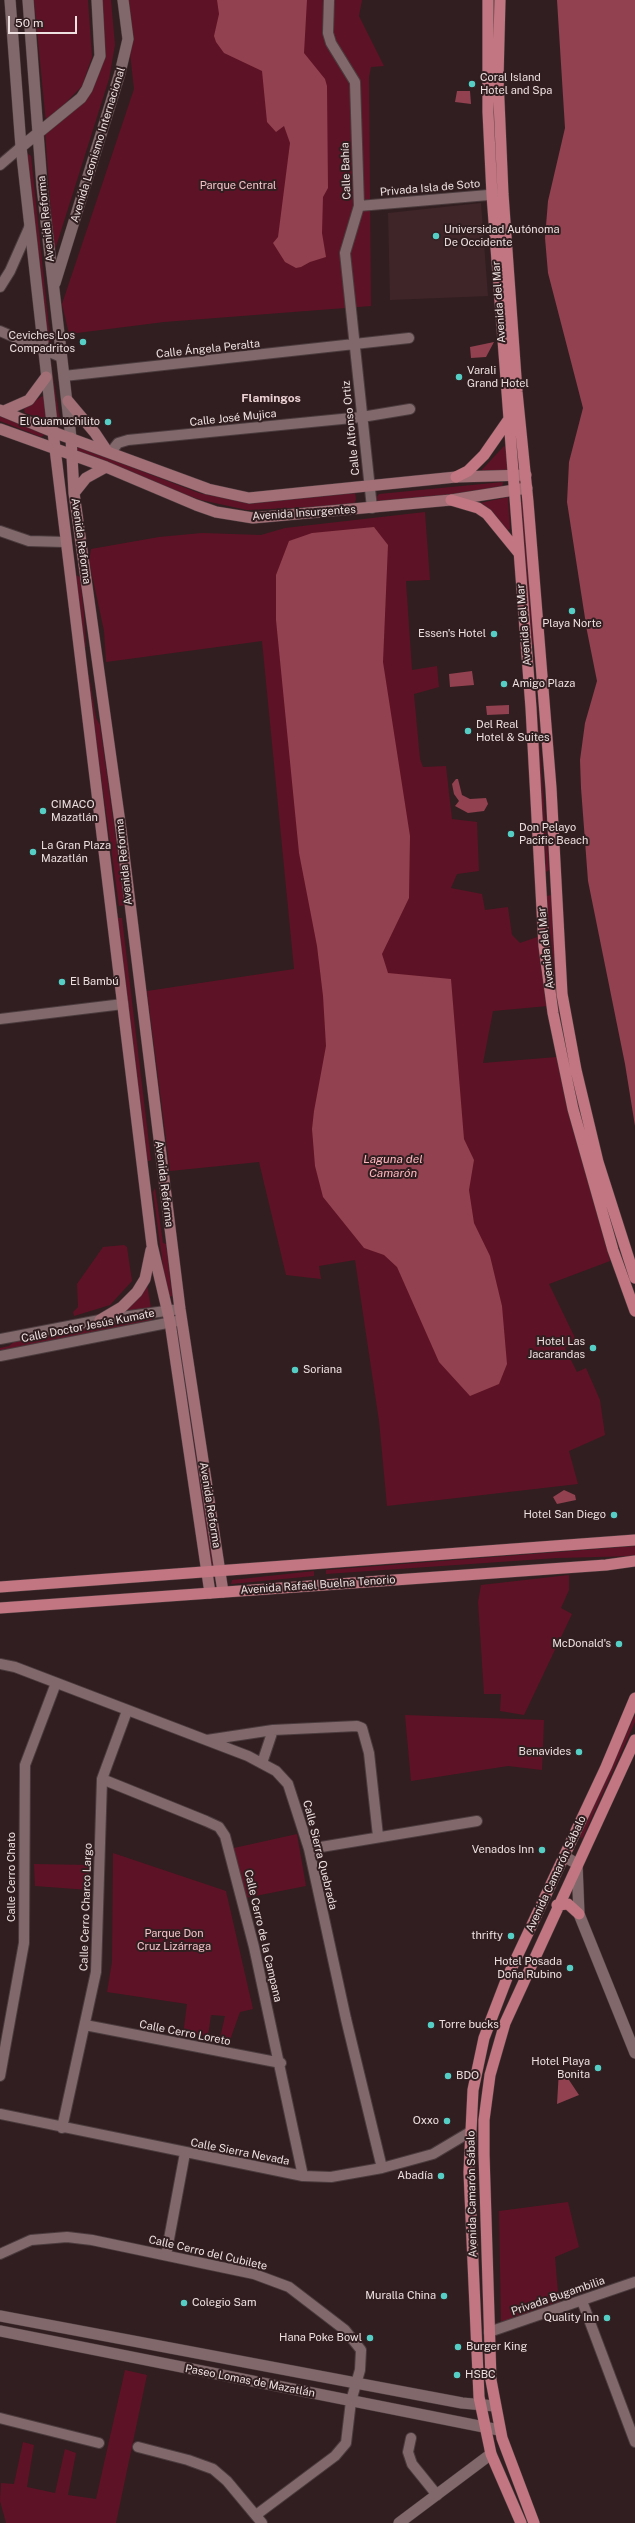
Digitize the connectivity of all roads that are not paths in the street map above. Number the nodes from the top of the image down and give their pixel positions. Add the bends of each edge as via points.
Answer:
1 (10, 0) edge
2 (28, 0) edge
3 (97, 0) edge
4 (123, 0) edge
5 (329, 0) edge
6 (488, 0) edge
7 (500, 0) edge
8 (39, 132) junction
9 (21, 147) junction
10 (0, 165) edge
11 (498, 194) junction
12 (359, 206) junction
13 (29, 228) junction
14 (0, 287) edge
15 (54, 287) junction
16 (0, 331) edge
17 (409, 338) dead end
18 (355, 345) junction
19 (43, 351) junction
20 (62, 357) junction
21 (64, 376) junction
22 (46, 377) junction
23 (68, 401) junction
24 (410, 409) dead end
25 (2, 410) edge
26 (362, 417) junction
27 (509, 418) junction
28 (0, 429) edge
29 (53, 432) junction
30 (71, 438) junction
31 (54, 450) junction
32 (109, 451) junction
33 (72, 457) junction
34 (106, 467) junction
35 (526, 475) junction
36 (514, 476) junction
37 (456, 477) junction
38 (369, 487) junction
39 (527, 488) junction
40 (515, 490) junction
41 (74, 494) junction
42 (451, 500) junction
43 (372, 508) junction
44 (0, 531) edge
45 (65, 542) junction
46 (518, 552) junction
47 (69, 570) junction
48 (86, 571) junction
49 (98, 661) junction
50 (81, 663) junction
51 (123, 1004) junction
52 (0, 1019) edge
53 (152, 1245) junction
54 (635, 1278) edge
55 (180, 1309) junction
56 (167, 1310) junction
57 (635, 1311) edge
58 (100, 1320) junction
59 (182, 1320) junction
60 (170, 1322) junction
61 (0, 1339) edge
62 (0, 1356) edge
63 (635, 1540) edge
64 (634, 1561) edge
65 (220, 1570) junction
66 (207, 1571) junction
67 (0, 1587) edge
68 (210, 1592) junction
69 (223, 1592) junction
70 (0, 1608) edge
71 (0, 1664) edge
72 (56, 1683) junction
73 (635, 1698) edge
74 (127, 1711) junction
75 (273, 1730) junction
76 (207, 1740) junction
77 (635, 1740) edge
78 (262, 1763) junction
79 (102, 1779) junction
80 (477, 1821) dead end
81 (378, 1836) junction
82 (309, 1849) junction
83 (564, 1856) junction
84 (577, 1864) junction
85 (557, 1905) junction
86 (579, 1914) junction
87 (85, 2025) junction
88 (635, 2052) edge
89 (281, 2063) junction
90 (0, 2076) edge
91 (0, 2114) edge
92 (62, 2128) junction
93 (470, 2132) junction
94 (185, 2153) junction
95 (382, 2168) junction
96 (303, 2176) junction
97 (0, 2254) edge
98 (166, 2255) junction
99 (635, 2282) edge
100 (582, 2301) junction
101 (0, 2316) edge
102 (0, 2331) edge
103 (489, 2332) junction
104 (357, 2383) junction
105 (351, 2401) junction
106 (480, 2404) junction
107 (495, 2406) junction
108 (0, 2418) edge
109 (484, 2426) junction
110 (499, 2430) junction
111 (411, 2438) dead end
112 (635, 2442) edge
113 (99, 2443) dead end
114 (138, 2447) dead end
115 (491, 2454) junction
116 (437, 2495) junction
117 (256, 2515) junction
118 (262, 2523) edge
119 (399, 2523) edge
120 (520, 2523) edge
121 (534, 2523) edge

1 - 9 street, Avenida Reforma
2 - 8 street, Avenida Reforma
3 - 8 street via 100,56 87,89 81,98
4 - 15 street, Avenida Leonismo Internacional via 128,39 120,73
5 - 12 street, Calle Bahía via 328,33 331,43 355,82
6 - 11 main road, Avenida del Mar via 488,112
7 - 11 main road, Avenida del Mar
8 - 9 street
8 - 15 street, Avenida Reforma via 42,186
9 - 10 street
9 - 13 street, Avenida Reforma
11 - 12 street, Privada Isla de Soto
11 - 27 main road, Avenida del Mar
11 - 35 main road, Avenida del Mar
12 - 18 street, Calle Bahía via 345,254
13 - 14 street
13 - 19 street, Avenida Reforma
15 - 20 street, Avenida Reforma
16 - 19 street
17 - 18 street, Calle Ángela Peralta
18 - 21 street, Calle Ángela Peralta
18 - 26 street, Calle Alfonso Ortiz
19 - 20 street
19 - 22 street, Avenida Reforma
20 - 21 street, Avenida Reforma
21 - 23 street, Avenida Reforma
22 - 25 main road via 29,400
22 - 29 street, Avenida Reforma
23 - 30 street, Avenida Reforma
23 - 32 main road
24 - 26 street, Calle José Mujica
25 - 29 main road, Avenida Insurgentes
26 - 32 street, Calle José Mujica via 128,440 118,443
26 - 38 street, Calle Alfonso Ortiz
27 - 36 main road, Avenida del Mar
27 - 37 main road via 484,456 468,471
28 - 31 main road, Avenida Insurgentes
29 - 30 main road, Avenida Insurgentes
29 - 31 main road, Avenida Reforma
30 - 32 main road, Avenida Insurgentes
30 - 33 main road, Avenida Reforma
31 - 33 main road, Avenida Insurgentes
31 - 45 main road, Avenida Reforma
32 - 38 main road, Avenida Insurgentes via 208,489 249,498
33 - 34 main road, Avenida Insurgentes
33 - 41 main road, Avenida Reforma
34 - 41 main road via 86,478
34 - 43 main road, Avenida Insurgentes via 196,505 233,515 268,518
35 - 36 main road, Avenida Insurgentes
35 - 39 main road, Avenida del Mar
36 - 37 main road, Avenida Insurgentes
36 - 40 main road, Avenida del Mar
37 - 38 main road, Avenida Insurgentes
38 - 43 street, Calle Alfonso Ortiz
39 - 40 main road, Avenida Insurgentes
39 - 54 main road, Avenida del Mar via 551,788 562,994 576,1070 598,1162
40 - 42 main road, Avenida Insurgentes
40 - 46 main road, Avenida del Mar
41 - 48 main road, Avenida Reforma
42 - 43 main road, Avenida Insurgentes
42 - 46 main road via 478,508 487,514
44 - 45 street via 25,540
45 - 47 main road, Avenida Reforma
46 - 57 main road, Avenida del Mar via 531,708 544,946 553,1012 588,1167
47 - 48 main road
47 - 50 main road, Avenida Reforma
48 - 49 main road, Avenida Reforma
49 - 50 main road
49 - 55 main road, Avenida Reforma
50 - 51 main road, Avenida Reforma
51 - 52 street
51 - 53 main road, Avenida Reforma
53 - 56 main road, Avenida Reforma
53 - 58 main road via 145,1279 137,1292 122,1306
55 - 56 street, Calle Doctor Jesús Kumate
55 - 59 main road, Avenida Reforma
56 - 58 street, Calle Doctor Jesús Kumate
56 - 60 main road, Avenida Reforma
58 - 61 street, Calle Doctor Jesús Kumate
59 - 60 street, Calle Doctor Jesús Kumate
59 - 65 main road, Avenida Reforma
60 - 62 street, Calle Doctor Jesús Kumate
60 - 66 main road, Avenida Reforma
63 - 65 main road, Avenida Rafael Buelna Tenorio
64 - 69 main road, Avenida Rafael Buelna Tenorio
65 - 66 main road, Avenida Rafael Buelna Tenorio
65 - 69 main road, Avenida Reforma
66 - 67 main road, Avenida Rafael Buelna Tenorio
66 - 68 main road, Avenida Reforma
68 - 69 main road, Avenida Rafael Buelna Tenorio
68 - 70 main road, Avenida Rafael Buelna Tenorio
71 - 72 street, Calle Sierra Quebrada
72 - 74 street, Calle Sierra Quebrada
72 - 90 street, Calle Cerro Chato via 25,1765 24,1943
73 - 83 main road, Avenida Camarón Sábalo
74 - 76 street, Calle Sierra Quebrada
74 - 79 street, Calle Cerro Charco Largo
75 - 76 street
75 - 78 street
75 - 81 street via 357,1726 362,1728 369,1753
76 - 78 street, Calle Sierra Quebrada
77 - 84 main road, Avenida Camarón Sábalo
78 - 82 street, Calle Sierra Quebrada via 276,1771 288,1784
79 - 87 street, Calle Cerro Charco Largo via 96,1972
79 - 89 street, Calle Cerro de la Campana via 206,1821 219,1828 225,1836
80 - 81 street
81 - 82 street
82 - 95 street, Calle Sierra Quebrada via 346,2020
83 - 84 street
83 - 93 main road, Avenida Camarón Sábalo via 507,1978 484,2038 472,2090
84 - 85 main road, Avenida Camarón Sábalo
84 - 86 street
85 - 86 main road via 568,1904
85 - 103 main road, Avenida Camarón Sábalo via 505,2023 490,2075 484,2120
86 - 88 street
87 - 89 street, Calle Cerro Loreto
87 - 92 street, Calle Cerro Charco Largo
89 - 96 street, Calle Cerro de la Campana
91 - 92 street, Calle Sierra Nevada
92 - 94 street, Calle Sierra Nevada
93 - 95 street, Calle Sierra Nevada via 433,2154
93 - 106 main road, Avenida Camarón Sábalo
94 - 96 street, Calle Sierra Nevada
94 - 98 street
95 - 96 street, Calle Sierra Nevada via 331,2177
97 - 98 street, Calle Cerro del Cubilete via 31,2240 67,2237
98 - 104 street, Calle Cerro del Cubilete via 254,2274 288,2286 345,2330 356,2342 361,2350
99 - 100 street, Privada Bugambilia
100 - 103 street, Privada Bugambilia
100 - 112 street
101 - 104 street, Paseo Lomas de Mazatlán
102 - 105 street, Paseo Lomas de Mazatlán
103 - 107 main road, Avenida Camarón Sábalo
104 - 105 street, Calle Cerro del Cubilete
104 - 106 street, Paseo Lomas de Mazatlán
105 - 109 street, Paseo Lomas de Mazatlán
105 - 117 street, Calle Cerro del Cubilete via 346,2443 342,2449
106 - 107 street, Paseo Lomas de Mazatlán
106 - 109 main road, Avenida Camarón Sábalo
107 - 110 main road, Avenida Camarón Sábalo
108 - 113 street
109 - 110 street, Paseo Lomas de Mazatlán
109 - 115 main road, Avenida Camarón Sábalo
110 - 121 main road, Avenida Camarón Sábalo
111 - 116 street via 408,2452 412,2464
114 - 117 street via 213,2469 227,2481
115 - 116 street
115 - 120 main road, Avenida Camarón Sábalo
116 - 119 street
117 - 118 street

